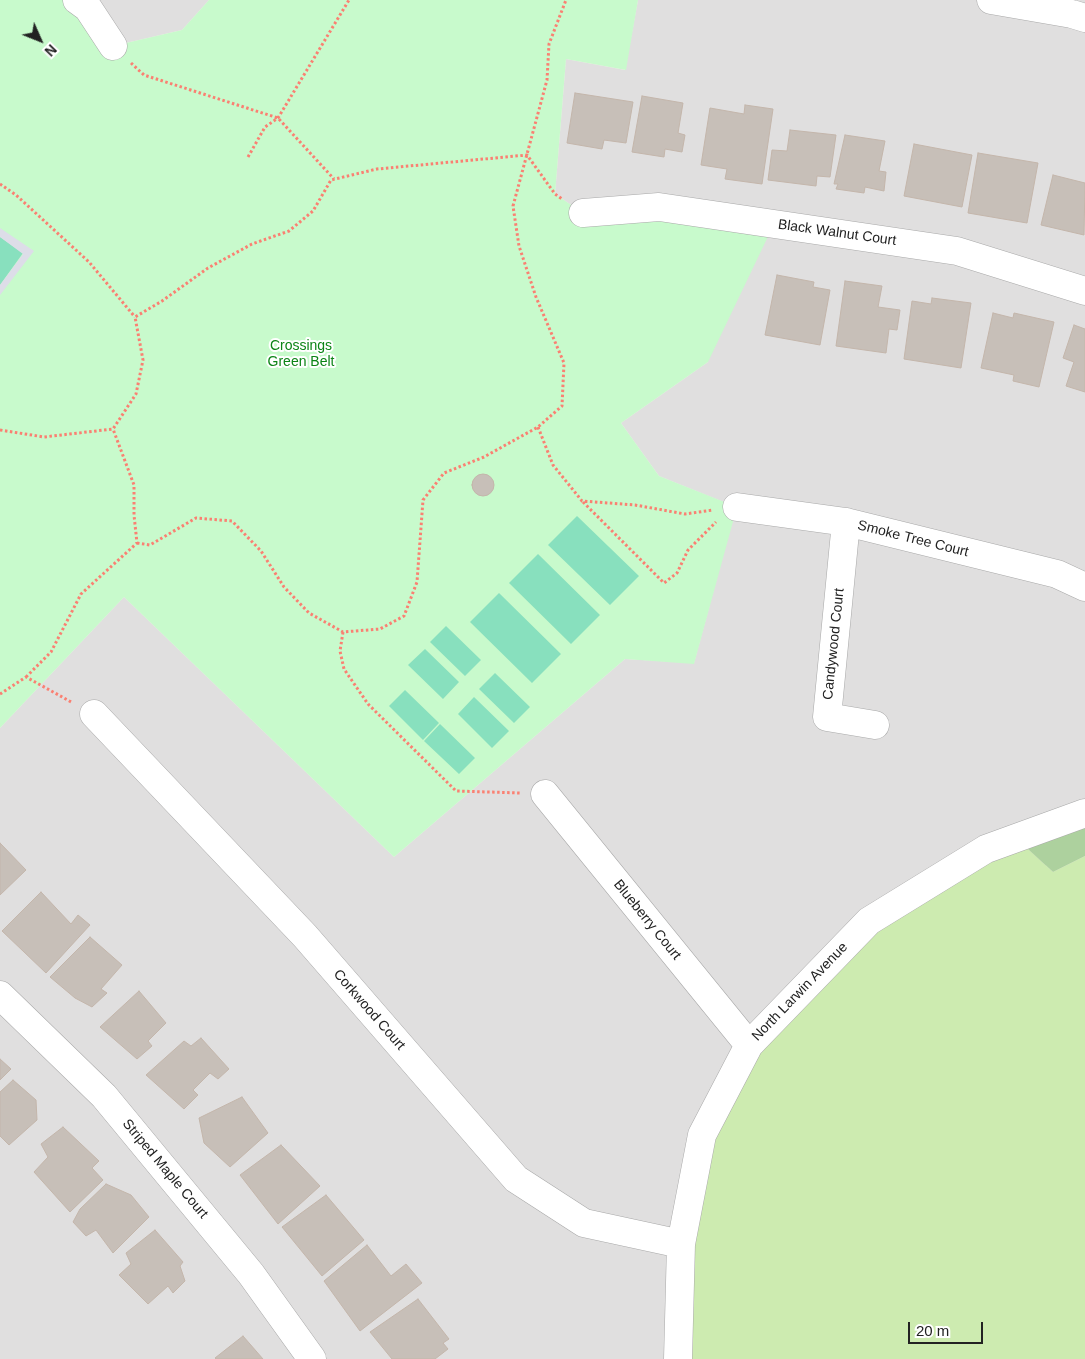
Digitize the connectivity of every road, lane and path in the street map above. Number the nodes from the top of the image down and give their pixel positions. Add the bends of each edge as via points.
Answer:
1 (78, 0) edge
2 (348, 0) edge
3 (566, 0) edge
4 (991, 0) edge
5 (1085, 18) edge
6 (113, 46) joint
7 (278, 118) junction
8 (527, 155) junction
9 (248, 157) dead end
10 (334, 179) junction
11 (0, 184) edge
12 (583, 213) joint
13 (1085, 292) edge
14 (135, 317) junction
15 (538, 427) junction
16 (112, 428) junction
17 (0, 430) edge
18 (582, 501) junction
19 (737, 506) junction
20 (846, 522) junction
21 (137, 543) junction
22 (1085, 587) edge
23 (343, 632) junction
24 (26, 677) junction
25 (0, 694) edge
26 (94, 714) joint
27 (875, 725) dead end
28 (545, 794) joint
29 (1085, 813) edge
30 (0, 995) edge
31 (749, 1045) junction
32 (681, 1244) junction
33 (312, 1359) edge
34 (678, 1359) edge

1 - 6 street via 88,8
2 - 7 path
3 - 8 path via 549,44 547,80
4 - 5 street
6 - 7 path via 144,75
7 - 9 path via 265,127
7 - 10 path
8 - 10 path via 377,169
8 - 12 path via 555,194
8 - 15 path via 513,206 519,246 564,363 562,406
10 - 14 path via 313,211 289,231 252,244 208,268
11 - 14 path via 89,262
12 - 13 street, Black Walnut Court via 659,207 957,251
14 - 16 path via 143,360 136,394
15 - 18 path via 553,465
15 - 23 path via 484,457 444,473 423,500 417,582 404,616 380,629
16 - 17 path via 44,438
16 - 21 path via 134,485
18 - 19 path via 636,505 685,514
18 - 19 path via 664,583 677,573 688,550
19 - 20 street, Smoke Tree Court
20 - 22 street, Smoke Tree Court via 1057,574
20 - 27 street, Candywood Court via 827,717
21 - 23 path via 150,545 196,518 232,521 261,551 284,587 309,613
21 - 24 path via 81,594 51,652
23 - 28 path via 340,651 344,669 368,704 456,791
24 - 25 path
24 - 26 path
26 - 32 street, Corkwood Court via 305,936 516,1179 584,1223
28 - 31 street, Blueberry Court
29 - 31 street, North Larwin Avenue via 986,849 869,921
30 - 33 street, Striped Maple Court via 104,1096 251,1274
31 - 32 street, North Larwin Avenue via 702,1135
32 - 34 street, North Larwin Avenue

